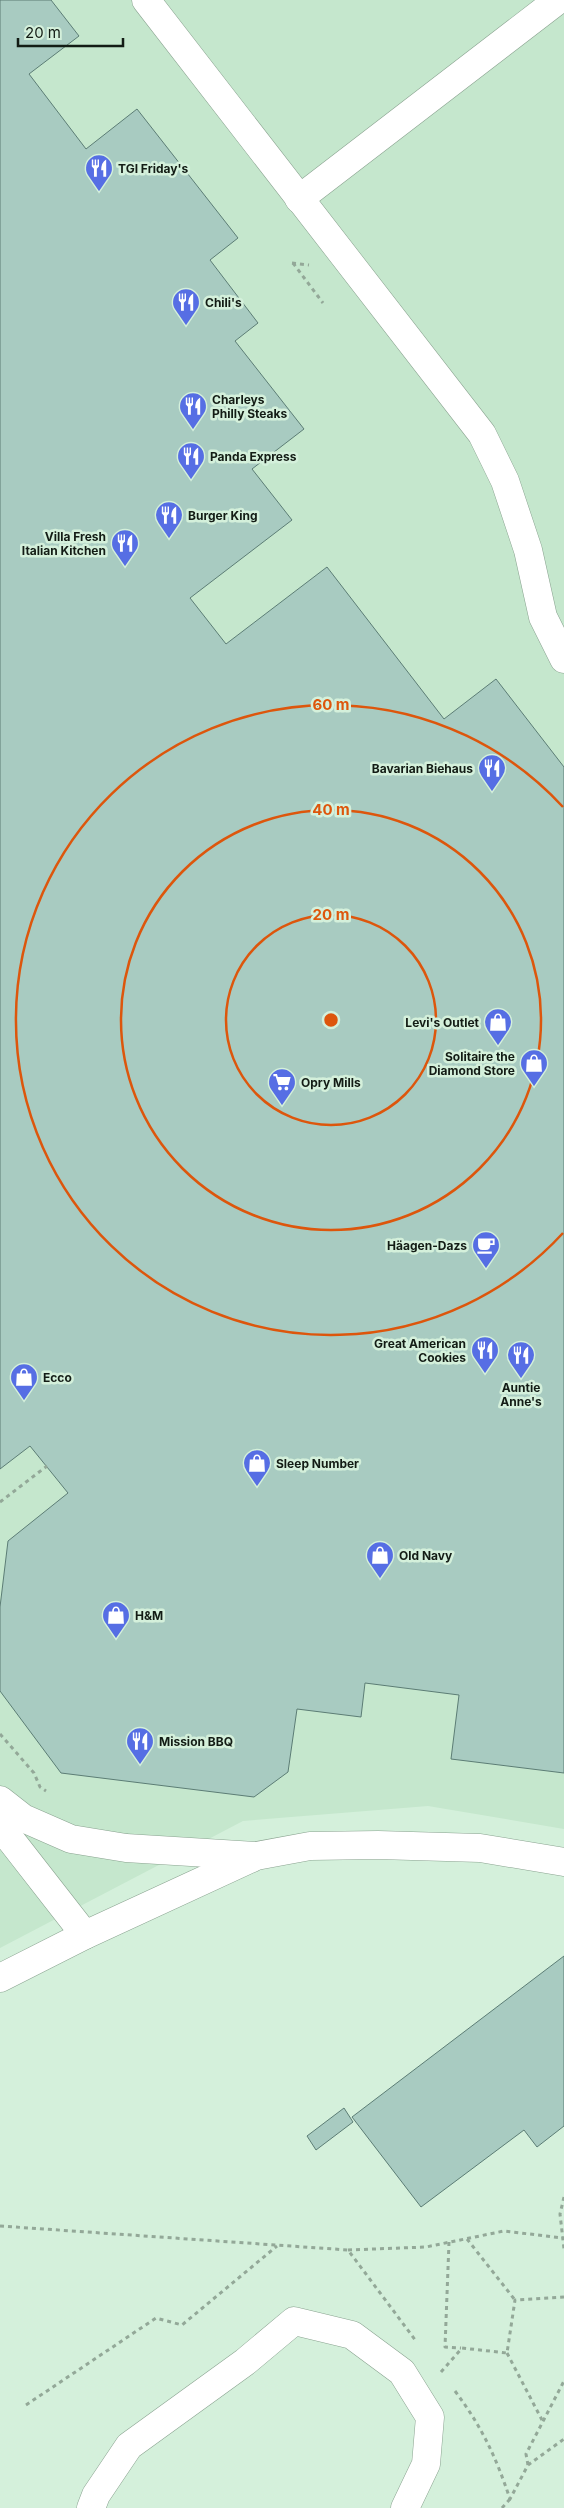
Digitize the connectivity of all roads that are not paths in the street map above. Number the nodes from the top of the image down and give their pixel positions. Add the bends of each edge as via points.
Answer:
1 (146, 0) edge
2 (558, 0) edge
3 (299, 199) junction
4 (564, 659) edge
5 (0, 1800) edge
6 (0, 1826) edge
7 (256, 1856) junction
8 (564, 1862) edge
9 (85, 1935) junction
10 (0, 1978) edge
11 (91, 2508) edge
12 (405, 2508) edge

1 - 3 lane
2 - 3 lane
3 - 4 lane via 482,434 505,481 528,550 543,617
5 - 7 lane via 23,1818 71,1838 126,1848
6 - 9 lane
7 - 8 lane via 310,1846 378,1845 480,1848
7 - 9 lane
9 - 10 lane
11 - 12 lane via 96,2495 130,2446 245,2362 294,2321 352,2335 402,2372 430,2417 426,2464

